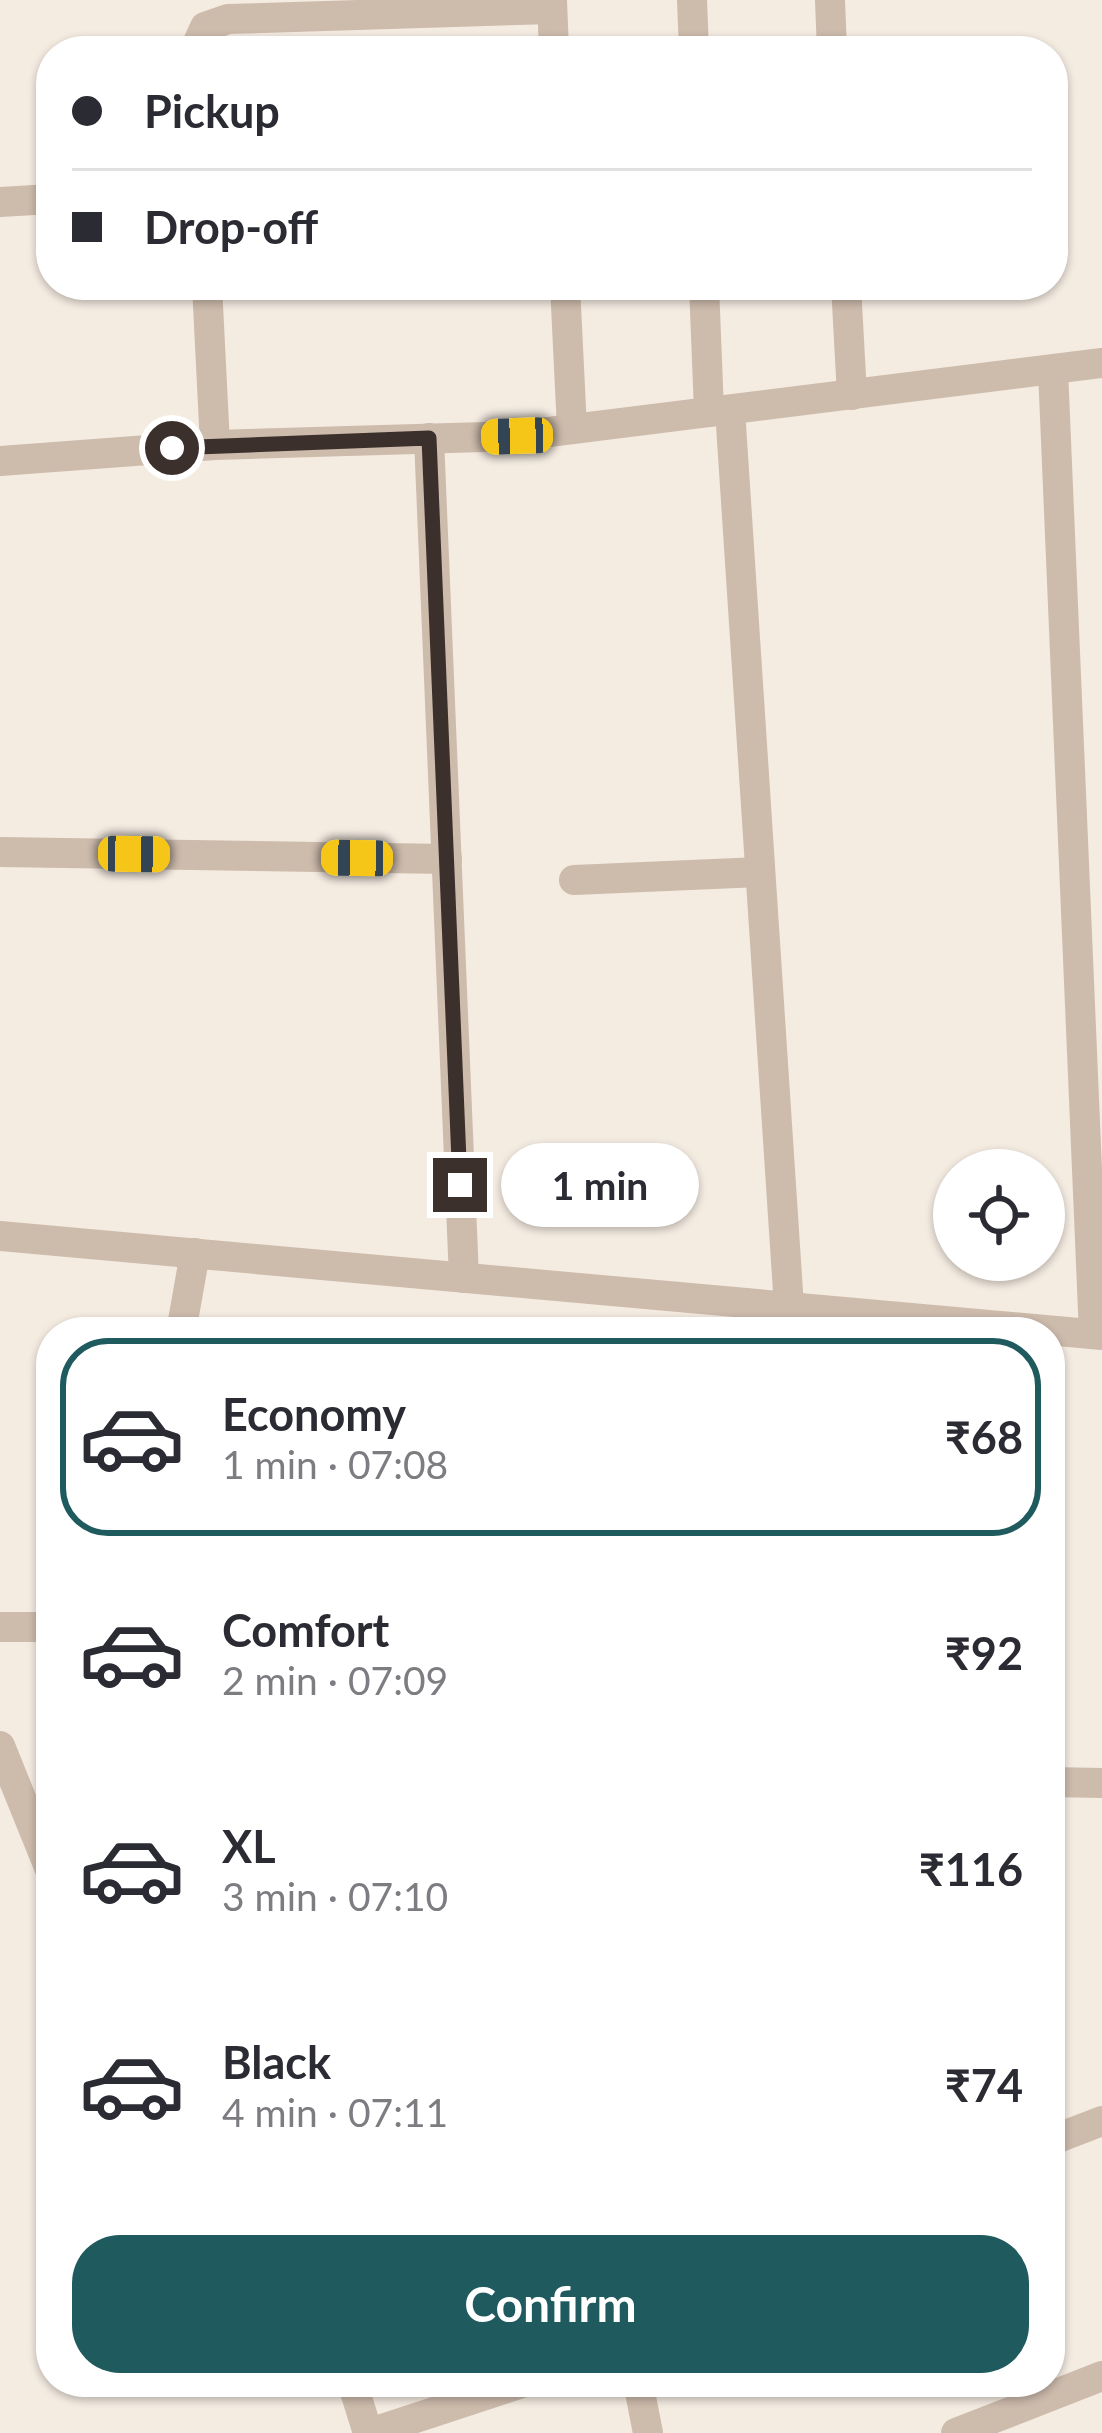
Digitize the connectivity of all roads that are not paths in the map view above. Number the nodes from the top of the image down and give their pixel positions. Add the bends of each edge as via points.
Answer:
1 (692, 0) edge
2 (830, 0) edge
3 (552, 4) edge
4 (201, 36) edge
5 (553, 36) edge
6 (693, 36) edge
7 (831, 36) edge
8 (36, 201) edge
9 (0, 202) edge
10 (208, 300) edge
11 (566, 300) edge
12 (706, 300) edge
13 (847, 300) edge
14 (1102, 363) edge
15 (1053, 370) junction
16 (852, 395) junction
17 (720, 411) junction
18 (572, 429) junction
19 (429, 438) junction
20 (215, 445) junction
21 (0, 461) edge
22 (0, 852) edge
23 (447, 859) junction
24 (760, 872) junction
25 (574, 880) dead end
26 (0, 1236) edge
27 (195, 1253) junction
28 (464, 1278) junction
29 (804, 1316) edge
30 (184, 1317) edge
31 (1065, 1333) edge
32 (1098, 1335) edge
33 (0, 1627) edge
34 (36, 1627) edge
35 (0, 1746) edge
36 (1065, 1782) edge
37 (1102, 1783) edge
38 (36, 1835) edge
39 (1102, 2121) edge
40 (1065, 2135) edge
41 (1102, 2376) edge
42 (1065, 2390) edge
43 (357, 2397) edge
44 (479, 2397) edge
45 (641, 2397) edge
46 (1048, 2397) edge
47 (369, 2433) edge
48 (648, 2433) edge
49 (956, 2433) edge

1 - 6 street
2 - 7 street
3 - 4 street via 228,19
3 - 5 street
8 - 9 street
10 - 20 street
11 - 18 street
12 - 17 street
13 - 16 street
14 - 15 street
15 - 16 street
15 - 32 street
16 - 17 street
17 - 18 street
17 - 24 street
18 - 19 street
19 - 20 street
19 - 23 street
20 - 21 street
22 - 23 street
23 - 28 street
24 - 25 street
24 - 29 street
26 - 27 street
27 - 28 street
27 - 30 street
28 - 29 street
31 - 32 street
33 - 34 street
35 - 38 street
36 - 37 street
39 - 40 street
41 - 42 street
43 - 47 street
44 - 47 street
45 - 48 street
46 - 49 street

